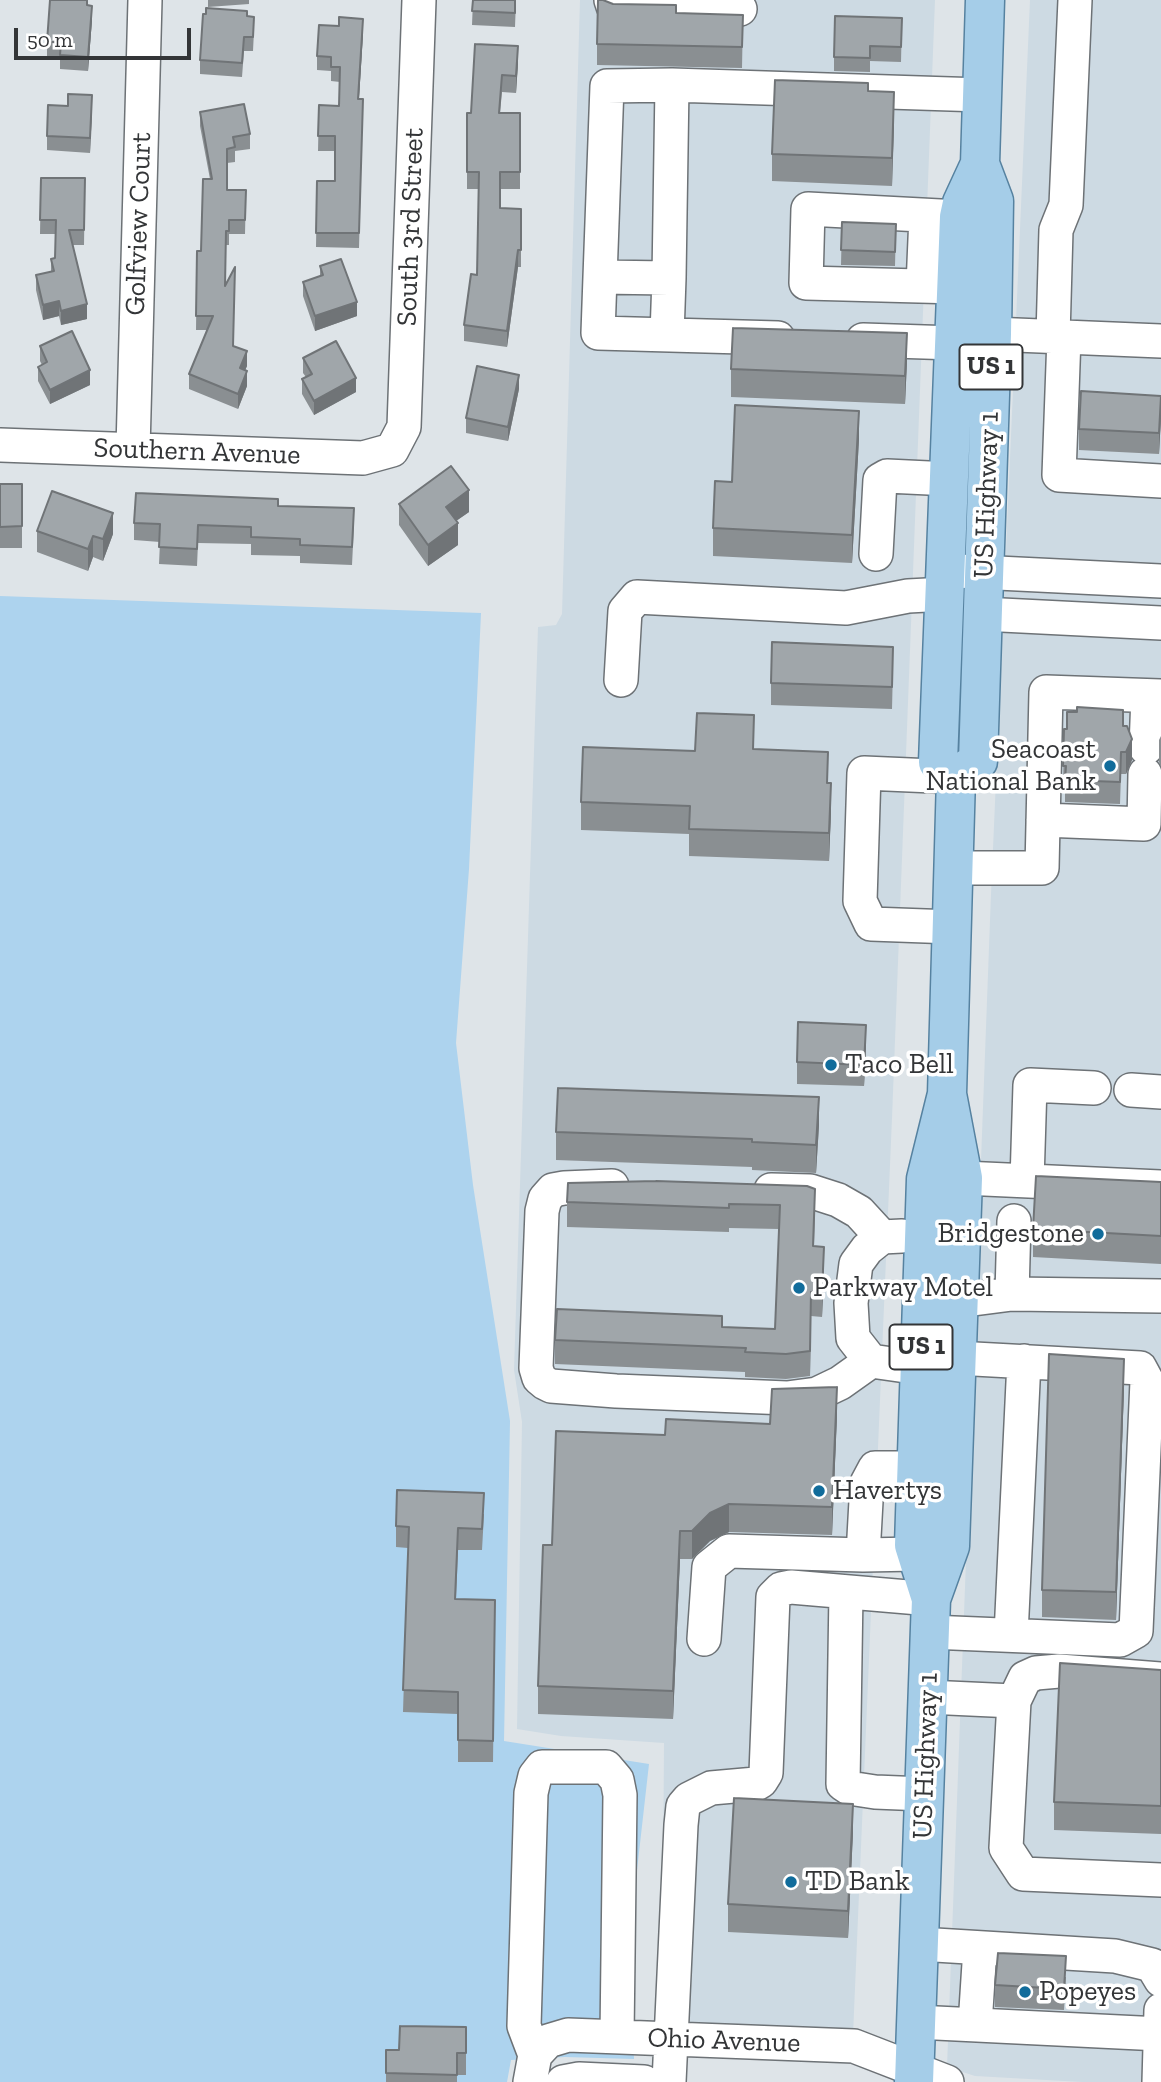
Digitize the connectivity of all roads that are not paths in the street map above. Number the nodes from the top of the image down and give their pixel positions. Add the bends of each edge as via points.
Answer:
1 (145, 0) edge
2 (419, 0) edge
3 (611, 0) edge
4 (985, 0) edge
5 (1074, 0) edge
6 (740, 9) dead end
7 (672, 85) junction
8 (982, 95) junction
9 (980, 164) junction
10 (943, 216) junction
11 (600, 277) junction
12 (669, 278) junction
13 (940, 287) junction
14 (992, 334) junction
15 (667, 335) junction
16 (1059, 337) junction
17 (1161, 341) edge
18 (955, 343) junction
19 (0, 445) edge
20 (133, 449) junction
21 (392, 450) joint
22 (950, 479) junction
23 (1161, 481) edge
24 (876, 554) dead end
25 (959, 579) junction
26 (1161, 581) edge
27 (982, 614) junction
28 (1161, 623) edge
29 (621, 680) dead end
30 (1155, 696) edge
31 (956, 777) junction
32 (1043, 820) junction
33 (955, 868) junction
34 (953, 927) junction
35 (1094, 1088) dead end
36 (947, 1094) junction
37 (963, 1178) junction
38 (1027, 1181) junction
39 (642, 1186) edge
40 (1161, 1187) edge
41 (746, 1189) edge
42 (1014, 1221) dead end
43 (925, 1235) junction
44 (882, 1237) junction
45 (1012, 1294) junction
46 (1161, 1296) edge
47 (958, 1301) junction
48 (956, 1358) junction
49 (871, 1361) junction
50 (1024, 1361) junction
51 (920, 1368) junction
52 (917, 1468) junction
53 (917, 1554) junction
54 (863, 1556) junction
55 (846, 1592) junction
56 (930, 1616) junction
57 (1011, 1635) junction
58 (704, 1639) dead end
59 (1161, 1679) edge
60 (927, 1698) junction
61 (1014, 1700) junction
62 (924, 1794) junction
63 (1161, 1880) edge
64 (919, 1944) junction
65 (980, 1948) junction
66 (1161, 1980) edge
67 (1161, 2010) edge
68 (916, 2022) junction
69 (975, 2025) junction
70 (1160, 2034) edge
71 (617, 2036) junction
72 (671, 2039) junction
73 (533, 2068) edge
74 (914, 2079) edge
75 (563, 2082) edge
76 (644, 2082) edge
77 (669, 2082) edge
78 (1159, 2082) edge

1 - 20 street, Golfview Court
2 - 21 street, South 3rd Street via 404,427
3 - 6 street via 613,6
4 - 8 main road, US Highway 1 / US 1
5 - 16 street via 1066,205 1056,230
7 - 8 street
7 - 11 street via 607,86
7 - 12 street
8 - 9 main road, US Highway 1 / US 1
9 - 10 main road, US Highway 1 / US 1 via 962,203
9 - 14 main road, US Highway 1 / US 1 via 994,201
10 - 13 main road, US Highway 1 / US 1
10 - 13 street via 807,209 806,283
11 - 12 street
11 - 15 street via 598,333
12 - 15 street
13 - 18 main road, US Highway 1 / US 1
14 - 16 street
14 - 25 main road, US Highway 1 / US 1
15 - 18 street
16 - 17 street
16 - 23 street via 1075,392 1059,475
18 - 22 main road, US Highway 1 / US 1
19 - 20 street, Southern Avenue
20 - 21 street, Southern Avenue via 363,458
22 - 24 street via 887,476 880,480
22 - 25 main road, US Highway 1 / US 1
25 - 26 street
25 - 27 main road, US Highway 1 / US 1
25 - 29 street via 908,596 846,608 637,597 625,611
25 - 31 main road, US Highway 1 / US 1 via 938,762
27 - 28 street
27 - 31 main road, US Highway 1 / US 1 via 978,761
30 - 32 street via 1144,824
30 - 32 street via 1046,692
31 - 33 main road, US Highway 1 / US 1
31 - 34 street via 864,773 860,901 871,924
32 - 33 street via 1042,868
33 - 34 main road, US Highway 1 / US 1
34 - 36 main road, US Highway 1 / US 1
35 - 38 street via 1030,1085
36 - 37 main road, US Highway 1 / US 1
36 - 43 main road, US Highway 1 / US 1 via 926,1179
37 - 38 street
37 - 47 main road, US Highway 1 / US 1
38 - 40 street
39 - 49 street via 564,1188 553,1190 545,1199 536,1368 545,1383 616,1391 787,1398 817,1394
41 - 44 street via 810,1191 838,1200 859,1212
42 - 45 street
43 - 44 street
43 - 51 main road, US Highway 1 / US 1
44 - 49 street via 856,1264 850,1303 853,1338
45 - 46 street
45 - 47 street
47 - 48 main road, US Highway 1 / US 1
48 - 50 street
48 - 56 main road, US Highway 1 / US 1 via 950,1546
49 - 51 street
50 - 57 street
50 - 57 street via 1140,1368 1147,1381 1136,1631 1120,1640
51 - 52 main road, US Highway 1 / US 1
52 - 53 main road, US Highway 1 / US 1
52 - 54 street via 875,1468 867,1483
53 - 54 street
53 - 56 main road, US Highway 1 / US 1
54 - 58 street via 729,1551 709,1567
55 - 56 street
55 - 62 street via 843,1784 875,1792
55 - 72 street via 791,1587 773,1597 766,1773 756,1784 711,1788 683,1806
56 - 57 street
56 - 60 main road, US Highway 1 / US 1
59 - 61 street via 1036,1673 1025,1678
60 - 61 street
60 - 62 main road, US Highway 1 / US 1
61 - 63 street via 1006,1848 1023,1874
62 - 64 main road, US Highway 1 / US 1
64 - 65 street
64 - 68 main road, US Highway 1 / US 1
65 - 66 street via 1115,1956 1152,1965
65 - 69 street
67 - 70 street
68 - 69 street
68 - 74 main road, US Highway 1 / US 1
69 - 70 street
70 - 78 street
71 - 72 street, Ohio Avenue
71 - 73 street, Ohio Avenue via 568,2035 548,2041
71 - 73 street via 617,1780 606,1767 542,1767 531,1793 524,2026
72 - 74 street, Ohio Avenue via 854,2046
72 - 77 street
75 - 76 street, Ohio Avenue

